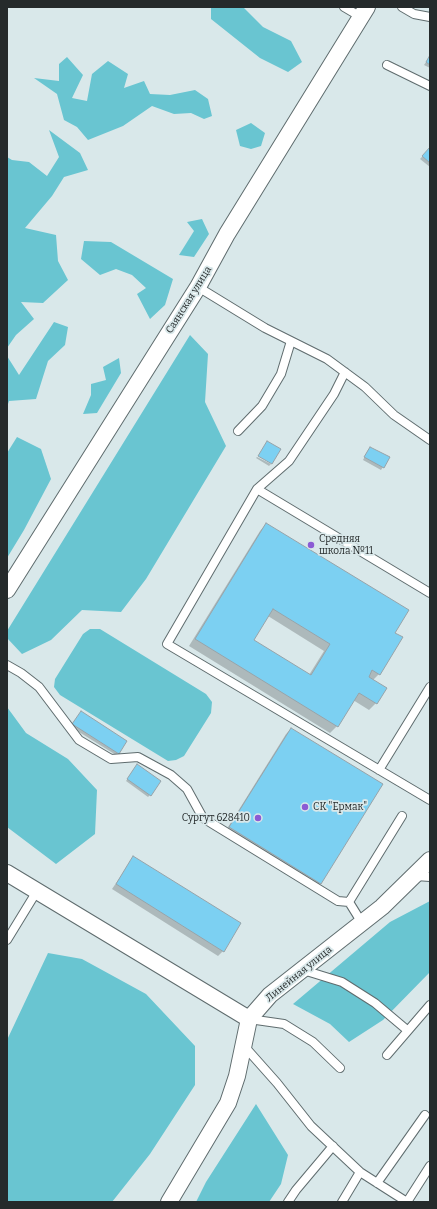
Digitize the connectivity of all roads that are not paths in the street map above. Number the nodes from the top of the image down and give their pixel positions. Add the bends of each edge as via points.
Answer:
1 (344, 7) edge
2 (402, 7) edge
3 (364, 12) edge
4 (430, 17) edge
5 (387, 65) dead end
6 (430, 86) edge
7 (198, 287) junction
8 (291, 341) junction
9 (345, 372) junction
10 (238, 431) dead end
11 (430, 440) edge
12 (257, 489) junction
13 (7, 590) edge
14 (430, 593) edge
15 (7, 666) edge
16 (430, 688) edge
17 (379, 770) junction
18 (430, 800) edge
19 (402, 816) dead end
20 (430, 860) edge
21 (7, 873) edge
22 (423, 876) edge
23 (37, 890) junction
24 (349, 902) junction
25 (362, 923) junction
26 (7, 940) edge
27 (303, 970) junction
28 (430, 1005) edge
29 (250, 1019) junction
30 (407, 1030) junction
31 (244, 1047) junction
32 (386, 1055) dead end
33 (340, 1068) dead end
34 (425, 1115) dead end
35 (332, 1146) junction
36 (430, 1166) edge
37 (360, 1172) junction
38 (378, 1183) junction
39 (170, 1202) edge
40 (288, 1202) edge
41 (342, 1202) edge
42 (407, 1202) edge

1 - 3 lane
2 - 4 lane via 414,14
3 - 7 street, Саянская улица via 227,234
5 - 6 lane
7 - 8 lane
7 - 13 street, Саянская улица
8 - 9 lane via 327,359
8 - 10 lane via 281,374 262,406
9 - 11 lane via 394,415
9 - 12 lane via 334,394 289,461
12 - 14 lane
12 - 17 lane via 167,644
15 - 24 lane via 39,687 79,740 110,759 138,757 171,775 187,789 203,818 338,901
16 - 17 lane
17 - 18 lane
19 - 24 lane
20 - 22 street, Линейная улица
21 - 23 street
22 - 25 street, Линейная улица
23 - 26 lane
23 - 29 street
24 - 25 lane
25 - 27 street, Линейная улица
27 - 29 street, Линейная улица via 270,995
27 - 30 lane via 342,982 375,1003
28 - 30 lane
29 - 31 street, Линейная улица
29 - 33 lane via 284,1024 314,1042
30 - 32 lane
31 - 35 lane via 311,1126
31 - 39 street, Линейная улица via 228,1102
34 - 38 lane
35 - 37 lane
35 - 40 lane
36 - 42 lane
37 - 38 lane
37 - 41 lane
38 - 42 lane

